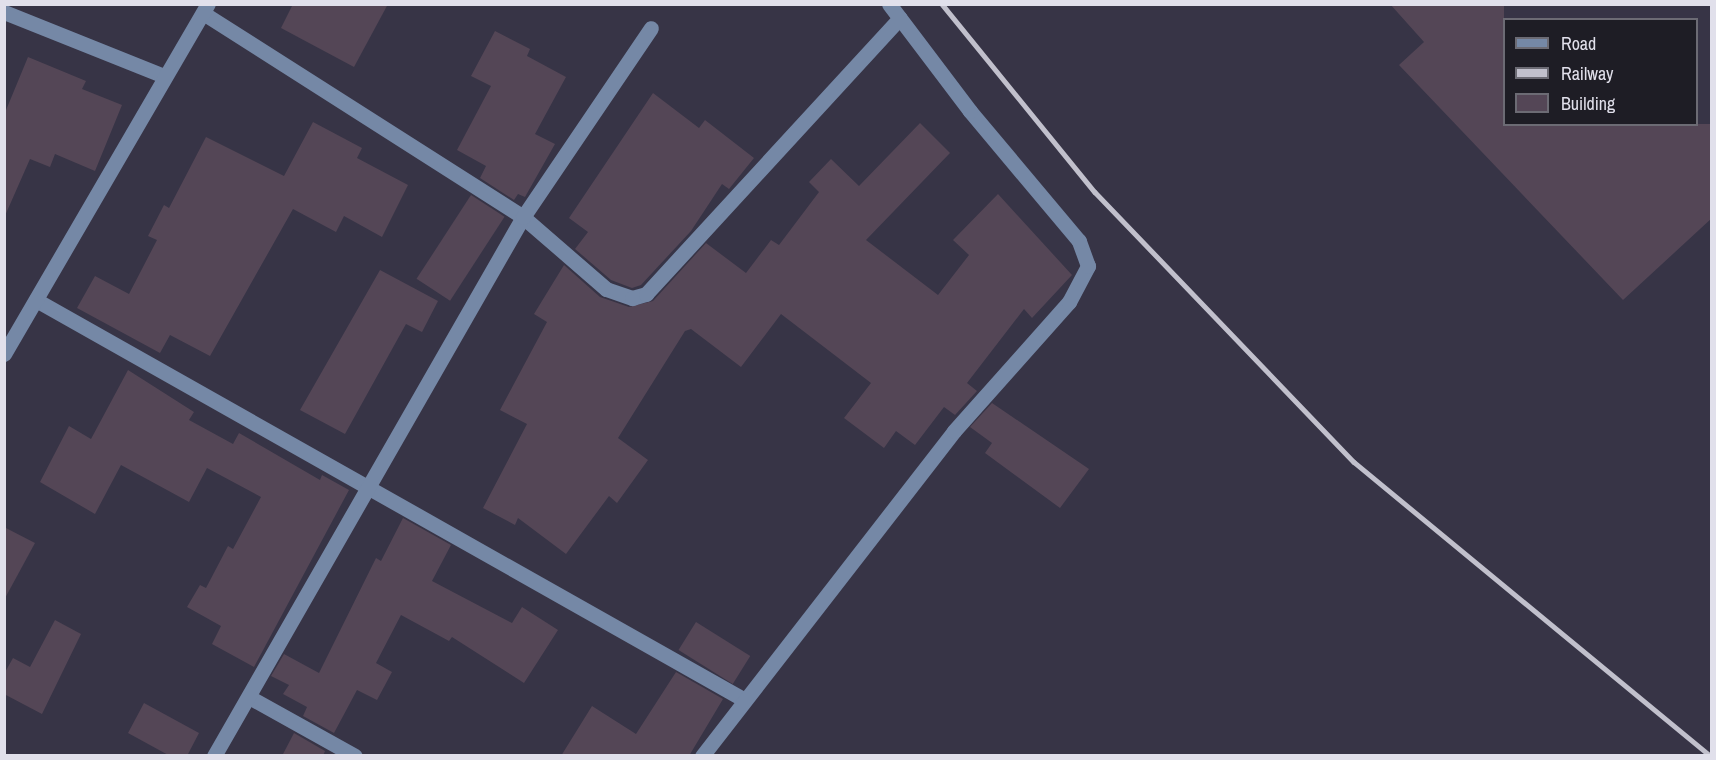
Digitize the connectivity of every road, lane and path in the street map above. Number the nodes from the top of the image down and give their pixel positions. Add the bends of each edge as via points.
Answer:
1 (890, 4) edge
2 (206, 9) edge
3 (4, 12) edge
4 (900, 18) junction
5 (651, 28) dead end
6 (164, 76) junction
7 (523, 218) junction
8 (36, 300) junction
9 (4, 354) edge
10 (372, 486) junction
11 (249, 697) junction
12 (742, 699) junction
13 (214, 756) edge
14 (355, 756) edge
15 (702, 756) edge

1 - 4 street
2 - 6 street
2 - 7 street
3 - 6 street
4 - 7 street via 646,294 632,298 606,289
4 - 12 street via 1079,241 1088,266 1069,302 954,431 819,609
5 - 7 street
6 - 8 street
7 - 10 street
8 - 9 street
8 - 10 street
10 - 11 street
10 - 12 street
11 - 13 street
11 - 14 street
12 - 15 street

